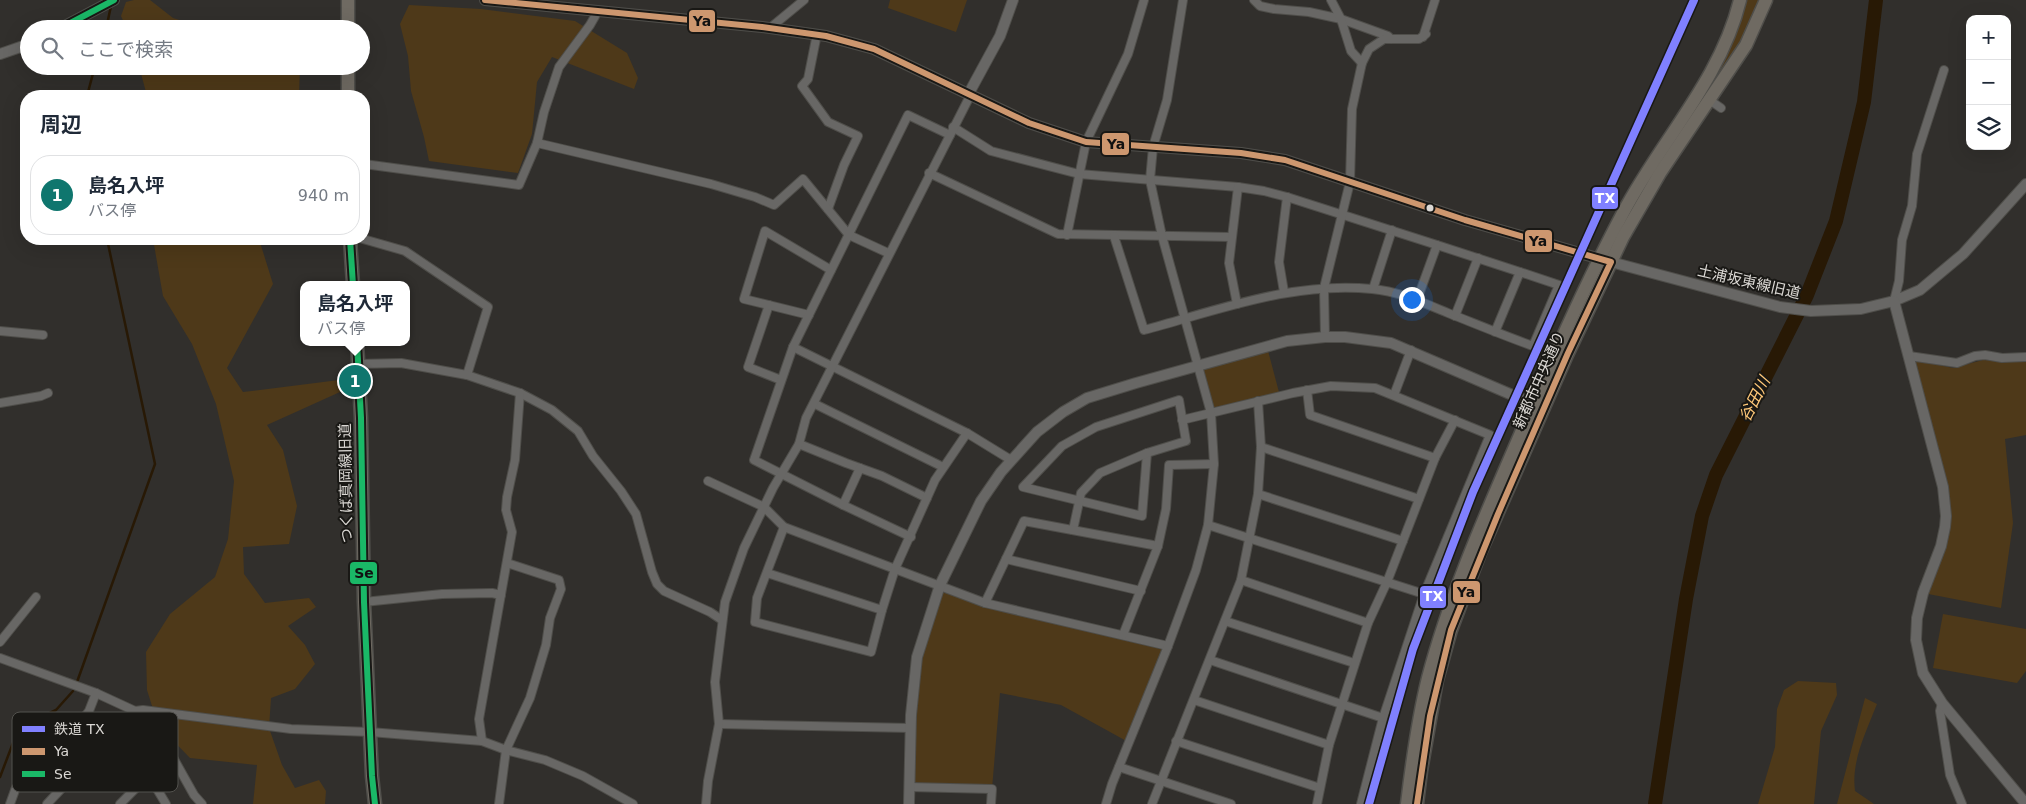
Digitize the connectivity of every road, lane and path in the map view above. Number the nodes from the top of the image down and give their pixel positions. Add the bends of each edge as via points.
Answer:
1 (114, 0) edge
2 (348, 0) edge
3 (485, 0) edge
4 (804, 0) edge
5 (1012, 0) edge
6 (1144, 0) edge
7 (1183, 0) edge
8 (1254, 0) edge
9 (1331, 0) edge
10 (1435, 0) edge
11 (1740, 0) edge
12 (1766, 0) edge
13 (598, 11) junction
14 (1341, 18) junction
15 (76, 20) edge
16 (348, 20) edge
17 (770, 28) junction
18 (817, 34) junction
19 (1391, 39) junction
20 (20, 48) edge
21 (0, 54) edge
22 (1362, 63) junction
23 (1944, 70) dead end
24 (348, 75) edge
25 (348, 90) edge
26 (970, 94) junction
27 (1708, 99) junction
28 (1721, 108) dead end
29 (951, 131) junction
30 (1086, 142) junction
31 (537, 143) junction
32 (1153, 148) junction
33 (370, 165) edge
34 (929, 173) junction
35 (1080, 174) junction
36 (1150, 180) junction
37 (1350, 182) junction
38 (2026, 184) edge
39 (1238, 187) junction
40 (1287, 197) junction
41 (828, 209) junction
42 (1342, 215) junction
43 (1392, 230) junction
44 (849, 235) junction
45 (1067, 235) junction
46 (1114, 236) junction
47 (1162, 236) junction
48 (1231, 237) junction
49 (370, 241) edge
50 (350, 245) edge
51 (1436, 245) junction
52 (888, 253) junction
53 (1478, 258) junction
54 (1605, 261) junction
55 (831, 270) junction
56 (1520, 272) junction
57 (353, 281) edge
58 (1324, 288) junction
59 (1373, 288) junction
60 (1284, 292) junction
61 (1417, 300) junction
62 (1894, 302) junction
63 (1237, 304) junction
64 (769, 305) junction
65 (809, 315) junction
66 (1455, 316) junction
67 (1186, 318) junction
68 (0, 331) edge
69 (1495, 332) junction
70 (43, 335) dead end
71 (1325, 337) junction
72 (357, 346) edge
73 (794, 347) junction
74 (1411, 350) junction
75 (1909, 356) junction
76 (2026, 357) edge
77 (358, 364) junction
78 (1198, 365) junction
79 (832, 366) junction
80 (467, 375) junction
81 (781, 380) junction
82 (1307, 390) junction
83 (48, 393) dead end
84 (520, 393) junction
85 (1394, 395) junction
86 (1258, 401) junction
87 (0, 403) edge
88 (814, 404) junction
89 (1538, 406) junction
90 (1211, 413) junction
91 (1182, 420) junction
92 (1456, 420) junction
93 (968, 433) junction
94 (799, 444) junction
95 (1261, 447) junction
96 (1147, 453) junction
97 (1435, 458) junction
98 (1011, 460) junction
99 (1214, 464) junction
100 (943, 467) junction
101 (860, 468) junction
102 (782, 474) junction
103 (708, 481) dead end
104 (1258, 494) junction
105 (928, 498) junction
106 (1419, 499) junction
107 (1079, 502) junction
108 (842, 505) junction
109 (764, 508) junction
110 (1208, 525) junction
111 (784, 527) junction
112 (1072, 530) junction
113 (911, 537) junction
114 (1250, 537) junction
115 (1403, 541) junction
116 (1158, 546) junction
117 (1006, 558) junction
118 (507, 563) junction
119 (895, 569) junction
120 (767, 573) junction
121 (1241, 580) junction
122 (1387, 582) junction
123 (940, 585) junction
124 (1141, 591) junction
125 (1424, 594) junction
126 (500, 595) junction
127 (36, 597) dead end
128 (364, 602) junction
129 (985, 603) junction
130 (882, 610) junction
131 (722, 620) junction
132 (1225, 621) junction
133 (1368, 623) junction
134 (1123, 635) junction
135 (0, 642) edge
136 (1168, 646) junction
137 (0, 658) edge
138 (1210, 660) junction
139 (1354, 663) junction
140 (96, 693) junction
141 (1194, 700) junction
142 (1942, 703) junction
143 (1342, 705) junction
144 (135, 711) joint
145 (87, 712) edge
146 (159, 712) edge
147 (178, 714) edge
148 (1383, 718) junction
149 (719, 724) junction
150 (911, 728) junction
151 (370, 732) junction
152 (482, 741) junction
153 (1176, 741) junction
154 (1329, 745) junction
155 (506, 750) junction
156 (178, 766) edge
157 (1119, 767) junction
158 (1161, 780) junction
159 (909, 787) junction
160 (1320, 788) junction
161 (14, 792) edge
162 (58, 792) edge
163 (132, 792) edge
164 (159, 792) edge
165 (10, 804) edge
166 (47, 804) edge
167 (120, 804) edge
168 (166, 804) edge
169 (202, 804) edge
170 (375, 804) edge
171 (500, 804) edge
172 (633, 804) edge
173 (706, 804) edge
174 (909, 804) edge
175 (992, 804) edge
176 (1106, 804) edge
177 (1152, 804) edge
178 (1231, 804) edge
179 (1317, 804) edge
180 (1361, 804) edge
181 (1407, 804) edge
182 (1417, 804) edge
183 (1962, 804) edge
184 (2026, 804) edge

1 - 15 street
2 - 16 main road
3 - 13 street, 土浦坂東線旧道
4 - 17 street
5 - 26 street via 1000,36
6 - 30 street via 1128,54
7 - 32 street via 1166,100
8 - 14 street via 1260,6 1274,9
9 - 14 street
10 - 19 street via 1424,36
11 - 54 main road, 新都市中央通り via 1723,50 1629,201
12 - 27 main road, 新都市中央通り via 1746,45
13 - 17 street, 土浦坂東線旧道
13 - 31 street via 559,67
14 - 19 street
14 - 22 street via 1351,50
17 - 18 street, 土浦坂東線旧道
18 - 26 street, 土浦坂東線旧道 via 874,49
18 - 41 street via 808,79 802,86 828,122 858,136
19 - 22 street via 1384,39 1368,49
20 - 21 street
22 - 37 street via 1352,110
23 - 62 street via 1917,154 1912,206 1902,240
24 - 25 main road
26 - 29 street
26 - 30 street, 土浦坂東線旧道 via 1029,123
27 - 28 street
27 - 54 main road, 新都市中央通り
29 - 34 street
29 - 35 street via 991,151
29 - 44 street via 908,115
30 - 32 street, 土浦坂東線旧道
30 - 35 street
31 - 33 street via 519,185
31 - 41 street via 711,184 774,205 803,179
32 - 36 street
32 - 37 street, 土浦坂東線旧道 via 1270,157
34 - 45 street via 1058,234
34 - 52 street
35 - 36 street
35 - 45 street
36 - 39 street
36 - 47 street
37 - 42 street
37 - 54 street, 土浦坂東線旧道
38 - 62 street, 土浦坂東線旧道 via 1948,268 1920,290
39 - 40 street
39 - 48 street
40 - 42 street
40 - 60 street via 1279,262
41 - 44 street
42 - 43 street
42 - 58 street
43 - 51 street
43 - 59 street
44 - 52 street
44 - 55 street
45 - 46 street
46 - 47 street
46 - 67 street via 1144,330
47 - 48 street
47 - 67 street
48 - 63 street via 1229,263
49 - 80 street via 404,251 488,307
50 - 57 main road
51 - 53 street
51 - 61 street
52 - 79 street
53 - 56 street
53 - 66 street
54 - 62 street, 土浦坂東線旧道 via 1780,307 1811,311 1861,309
54 - 89 main road, 新都市中央通り
55 - 64 street via 765,231 744,300
55 - 65 street
56 - 69 street
56 - 69 street via 1559,285 1533,346
58 - 59 street
58 - 60 street
58 - 71 street
59 - 61 street
60 - 63 street
61 - 66 street
62 - 75 street
63 - 67 street
64 - 65 street
64 - 81 street via 748,367
65 - 73 street
66 - 69 street
67 - 78 street
68 - 70 street
71 - 74 street via 1391,343
71 - 78 street via 1288,341
72 - 77 main road, つくば真岡線旧道
73 - 79 street
73 - 81 street
74 - 85 street
74 - 89 street
75 - 76 street via 1957,363 1985,355
75 - 142 street via 1946,508 1941,546 1919,605 1916,640 1923,672
77 - 80 street via 401,363
77 - 128 main road, つくば真岡線旧道
78 - 90 street
78 - 98 street via 1087,398 1037,432
79 - 88 street
79 - 93 street
80 - 84 street
81 - 102 street via 754,460
82 - 85 street via 1331,386 1375,388
82 - 86 street
82 - 97 street via 1310,415
83 - 87 street
84 - 118 street via 515,460 506,497 512,532
84 - 131 street via 552,410 578,431 636,514 657,584 664,591
85 - 92 street
86 - 90 street
86 - 95 street
88 - 94 street via 806,418
88 - 100 street
89 - 181 main road, 新都市中央通り via 1470,554 1443,627 1417,731
89 - 182 main road, 新都市中央通り via 1451,630 1434,698
90 - 91 street
90 - 99 street
91 - 96 street via 1186,441
91 - 107 street via 1179,400 1096,427 1062,446 1023,487
92 - 97 street
92 - 125 street via 1490,435
93 - 98 street
93 - 100 street
94 - 101 street
94 - 102 street
95 - 104 street
95 - 106 street
96 - 107 street via 1100,473 1081,493
96 - 107 street via 1142,516
97 - 106 street
98 - 123 street via 981,501
99 - 110 street
99 - 116 street via 1168,465 1166,509
100 - 105 street
101 - 105 street
101 - 108 street
102 - 108 street
102 - 109 street
103 - 109 street
104 - 114 street
104 - 115 street
105 - 113 street
106 - 115 street
107 - 112 street
108 - 113 street
109 - 111 street
109 - 131 street via 732,577
110 - 114 street
110 - 136 street via 1196,570
111 - 119 street
111 - 120 street
112 - 116 street
112 - 117 street via 1024,521
113 - 119 street
114 - 121 street
114 - 122 street
115 - 122 street
116 - 124 street
117 - 124 street
117 - 129 street
118 - 126 street
118 - 155 street via 559,580 561,589 550,618 546,645 530,698
119 - 123 street
119 - 130 street
120 - 130 street
120 - 130 street via 757,598 755,622 871,652
121 - 132 street
121 - 133 street
122 - 125 street
122 - 133 street
123 - 129 street
123 - 150 street via 917,657
124 - 134 street
125 - 148 street
126 - 128 street via 442,594
126 - 152 street via 479,719
127 - 135 street
128 - 151 main road, つくば真岡線旧道
129 - 134 street
131 - 149 street via 715,682
132 - 138 street
132 - 139 street
133 - 139 street
134 - 136 street
136 - 157 street
137 - 140 street
138 - 141 street
138 - 143 street
139 - 143 street
140 - 144 street
140 - 145 street
141 - 153 street
141 - 154 street
142 - 183 street via 1940,711 1950,775
142 - 184 street
143 - 148 street
143 - 154 street
144 - 146 street
147 - 151 street via 291,729
148 - 180 street
149 - 150 street
149 - 173 street
150 - 159 street
151 - 152 street
151 - 170 main road, つくば真岡線旧道
152 - 155 street
153 - 158 street
153 - 160 street
154 - 160 street
155 - 171 street
155 - 172 street via 545,760 583,776
156 - 169 street
157 - 158 street
157 - 176 street
158 - 177 street
158 - 178 street
159 - 174 street
159 - 175 street via 992,789
160 - 179 street
161 - 165 street
162 - 166 street
163 - 167 street
164 - 168 street

